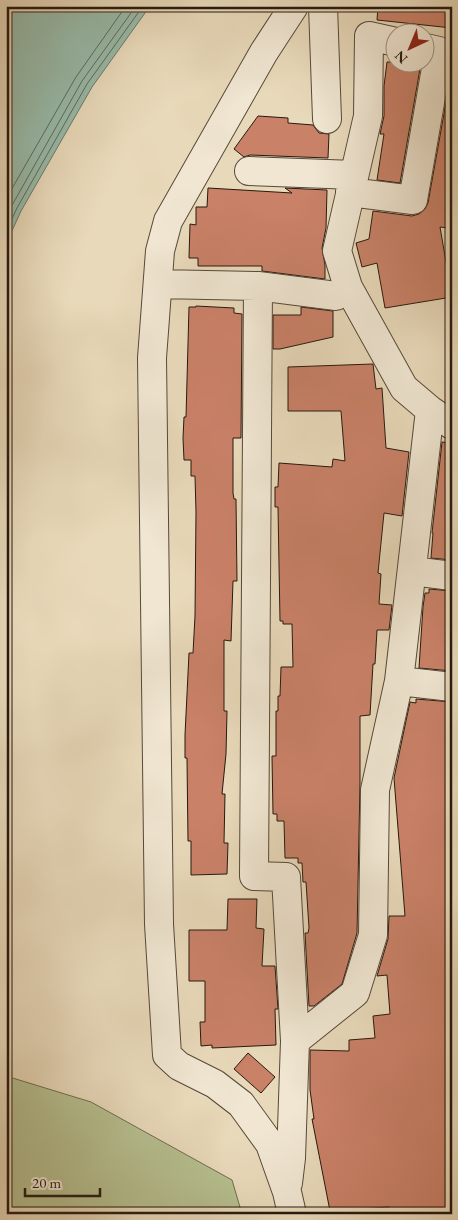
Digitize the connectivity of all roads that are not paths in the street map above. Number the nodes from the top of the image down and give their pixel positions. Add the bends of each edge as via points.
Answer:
1 (294, 6) edge
2 (323, 6) edge
3 (386, 40) edge
4 (436, 50) edge
5 (327, 119) dead end
6 (249, 171) dead end
7 (352, 184) junction
8 (158, 284) junction
9 (258, 286) junction
10 (348, 288) junction
11 (441, 418) edge
12 (412, 570) junction
13 (452, 576) edge
14 (399, 681) junction
15 (452, 687) edge
16 (295, 1041) junction
17 (290, 1203) edge

1 - 8 street via 264,52 168,221 160,251
2 - 5 street
3 - 7 street via 368,36 368,116
4 - 7 street via 440,51 413,200
6 - 7 street
7 - 10 street via 338,251
8 - 9 street
8 - 17 street via 152,358 160,924 167,1055 179,1066 215,1084 242,1104 270,1144
9 - 10 street via 336,296
9 - 16 street via 254,876 286,877
10 - 11 street via 404,388
11 - 12 street
12 - 13 street
12 - 14 street
14 - 15 street
14 - 16 street via 375,790 373,936 355,993
16 - 17 street

